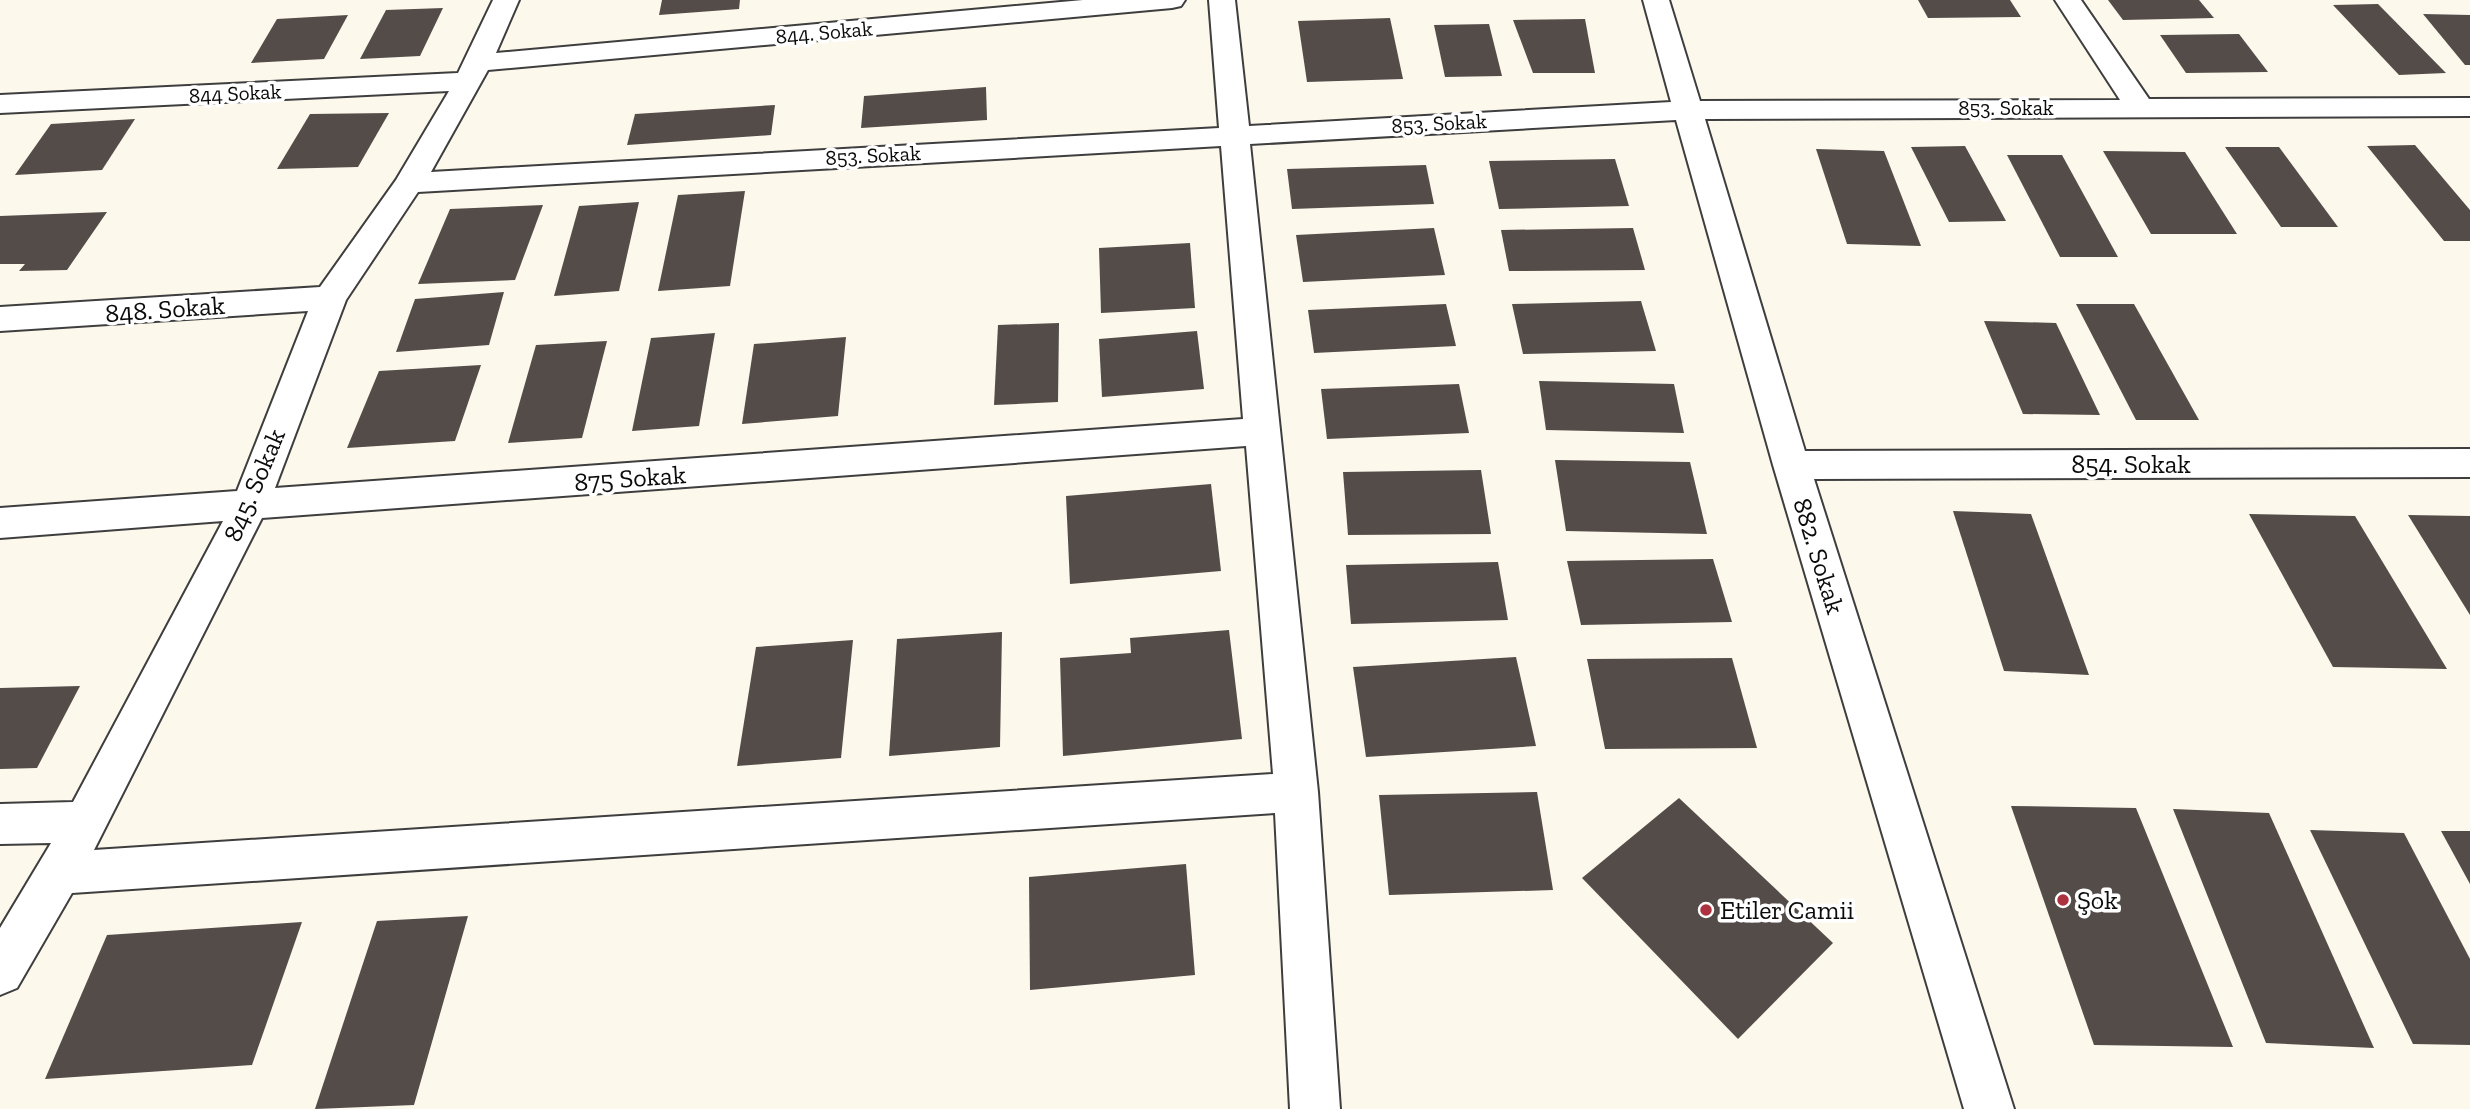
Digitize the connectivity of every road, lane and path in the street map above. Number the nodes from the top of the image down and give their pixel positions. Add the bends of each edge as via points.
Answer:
1 (506, 0) edge
2 (1172, 0) edge
3 (1222, 0) edge
4 (1656, 0) edge
5 (2068, 0) edge
6 (473, 72) junction
7 (0, 104) edge
8 (2139, 106) junction
9 (2470, 107) edge
10 (1689, 110) junction
11 (1235, 134) junction
12 (410, 183) junction
13 (330, 298) junction
14 (0, 319) edge
15 (1261, 432) junction
16 (2470, 463) edge
17 (1791, 465) junction
18 (250, 506) junction
19 (0, 523) edge
20 (1296, 792) junction
21 (85, 822) junction
22 (0, 824) edge
23 (59, 873) junction
24 (0, 972) edge
25 (1315, 1109) edge
26 (1989, 1109) edge

1 - 6 street, 845. Sokak
2 - 6 street, 844. Sokak
3 - 11 street
4 - 10 street, 882. Sokak
5 - 8 street
6 - 7 street, 844 Sokak
6 - 12 street, 845. Sokak
8 - 9 street, 853. Sokak
8 - 10 street, 853. Sokak
10 - 11 street, 853. Sokak
10 - 17 street, 882. Sokak
11 - 12 street, 853. Sokak
11 - 15 street
12 - 13 street, 845. Sokak
13 - 14 street, 848. Sokak
13 - 18 street, 845. Sokak
15 - 18 street, 875 Sokak
15 - 20 street
16 - 17 street, 854. Sokak
17 - 26 street, 882. Sokak
18 - 19 street, 875 Sokak
18 - 21 street, 845. Sokak
20 - 23 street
20 - 25 street
21 - 22 street
21 - 23 street, 845. Sokak
23 - 24 street, 845. Sokak

